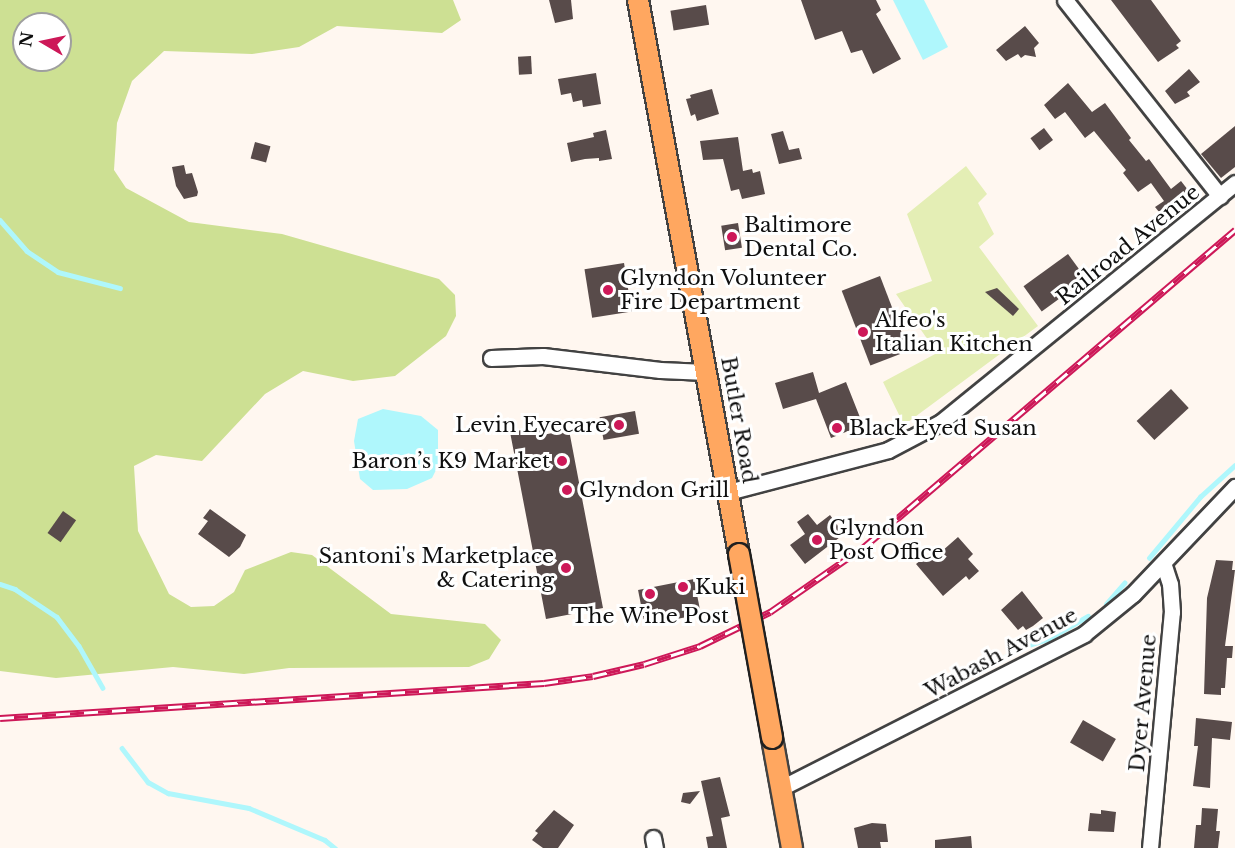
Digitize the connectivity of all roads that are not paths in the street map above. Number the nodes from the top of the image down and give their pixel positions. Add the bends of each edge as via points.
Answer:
1 (638, 0) edge
2 (1065, 0) edge
3 (1235, 183) edge
4 (1221, 196) junction
5 (491, 358) dead end
6 (706, 372) junction
7 (1235, 487) edge
8 (728, 492) junction
9 (1162, 563) junction
10 (782, 788) junction
11 (792, 848) edge
12 (1150, 848) edge

1 - 6 main road, Butler Road
2 - 4 street
3 - 4 street, Railroad Avenue
4 - 8 street, Railroad Avenue via 941,422 888,450
5 - 6 street via 543,356
6 - 8 main road, Butler Road
7 - 9 street, Wabash Avenue
8 - 10 main road, Butler Road, bridge
9 - 10 street, Wabash Avenue via 1133,594 1084,634
9 - 12 street, Dyer Avenue via 1170,584 1172,612
10 - 11 main road, Butler Road

